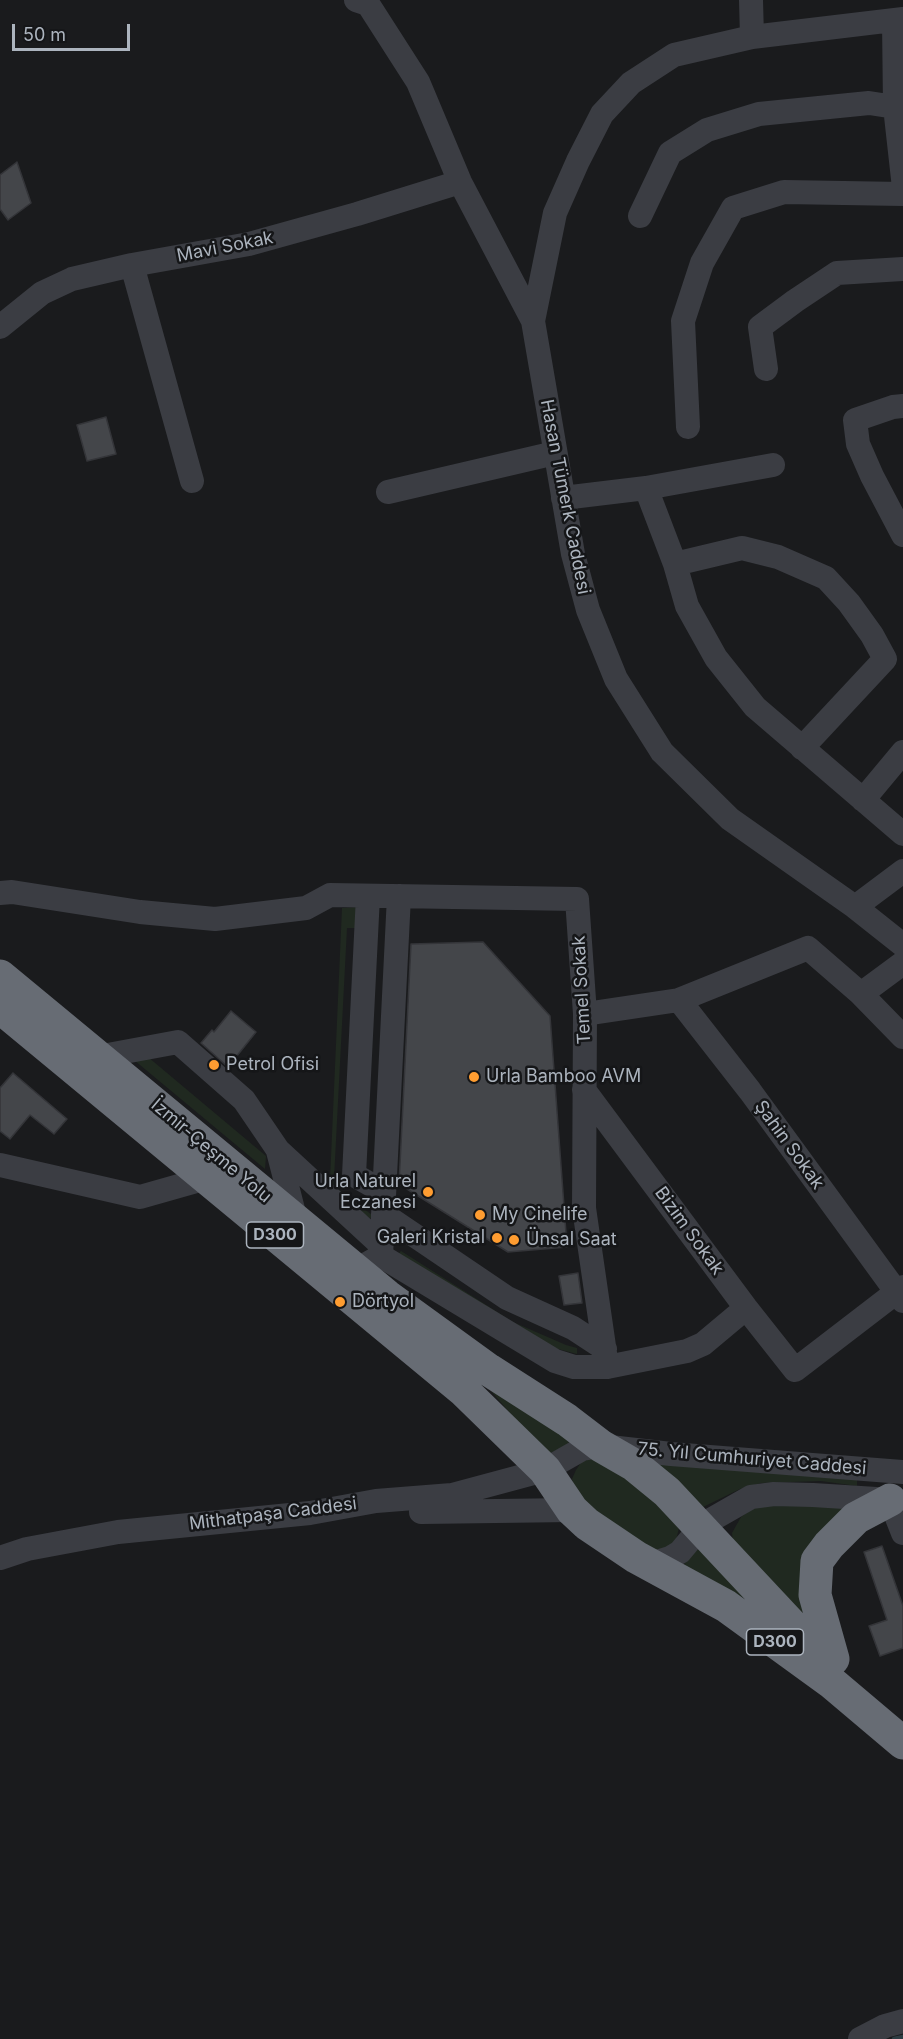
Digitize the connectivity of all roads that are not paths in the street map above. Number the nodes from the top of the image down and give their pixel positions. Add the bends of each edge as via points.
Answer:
1 (356, 0) edge
2 (751, 0) edge
3 (898, 20) edge
4 (752, 37) junction
5 (895, 107) junction
6 (903, 178) edge
7 (460, 182) junction
8 (903, 194) edge
9 (640, 216) dead end
10 (132, 265) junction
11 (903, 269) edge
12 (533, 321) junction
13 (0, 327) edge
14 (766, 369) dead end
15 (903, 405) edge
16 (688, 427) dead end
17 (555, 453) junction
18 (773, 465) dead end
19 (192, 481) dead end
20 (646, 488) junction
21 (388, 492) dead end
22 (563, 498) junction
23 (903, 535) edge
24 (675, 564) junction
25 (802, 748) junction
26 (903, 752) edge
27 (863, 800) junction
28 (903, 834) edge
29 (903, 871) edge
30 (0, 893) edge
31 (368, 896) junction
32 (396, 896) junction
33 (855, 907) junction
34 (903, 945) edge
35 (903, 963) edge
36 (0, 976) edge
37 (861, 994) junction
38 (679, 1000) junction
39 (0, 1007) edge
40 (585, 1014) junction
41 (903, 1037) edge
42 (97, 1057) junction
43 (584, 1090) junction
44 (278, 1150) junction
45 (0, 1165) edge
46 (207, 1178) junction
47 (382, 1187) junction
48 (296, 1221) junction
49 (373, 1257) junction
50 (901, 1294) edge
51 (746, 1308) junction
52 (606, 1358) junction
53 (511, 1436) junction
54 (601, 1446) junction
55 (545, 1470) junction
56 (507, 1480) junction
57 (899, 1491) edge
58 (572, 1510) junction
59 (310, 1513) junction
60 (700, 1528) junction
61 (903, 1533) edge
62 (636, 1557) junction
63 (0, 1558) edge
64 (833, 1659) junction
65 (903, 1714) edge
66 (903, 1743) edge
67 (903, 2021) edge
68 (860, 2039) edge

1 - 7 street, Hasan Tümerk Caddesi via 368,4 418,82
2 - 4 street
3 - 4 street
3 - 5 street
4 - 12 street via 674,55 631,83 602,114 555,213
5 - 6 street
5 - 9 street via 869,103 759,114 707,130 670,153
7 - 10 street, Mavi Sokak via 249,244
7 - 12 street, Hasan Tümerk Caddesi
8 - 16 street via 784,192 733,208 702,263 683,321
10 - 13 street, Mavi Sokak via 55,286
10 - 19 street
11 - 14 street via 837,273 795,301 760,327
12 - 17 street, Hasan Tümerk Caddesi
15 - 23 street via 855,420 858,444
17 - 21 street
17 - 22 street, Hasan Tümerk Caddesi
18 - 20 street
20 - 22 street
20 - 24 street
22 - 33 street, Hasan Tümerk Caddesi via 588,610 616,679 662,752 730,819
24 - 25 street via 687,606 716,658 755,707
24 - 25 street via 742,548 778,557 826,578 872,636 885,659
25 - 27 street
26 - 27 street
27 - 28 street
29 - 33 street
30 - 31 street via 215,919 306,908 330,895
31 - 32 street
31 - 47 street via 354,1175
32 - 40 street, Temel Sokak via 577,899
32 - 47 street
33 - 34 street, Hasan Tümerk Caddesi
35 - 37 street
36 - 42 highway, İzmir-Çeşme Yolu / D300
37 - 38 street via 808,948
37 - 41 street
38 - 40 street
38 - 50 street, Şahin Sokak
39 - 46 highway, İzmir-Çeşme Yolu / D300
40 - 43 street, Temel Sokak
42 - 44 street via 178,1042 244,1100
42 - 48 highway, İzmir-Çeşme Yolu / D300
43 - 51 street, Bizim Sokak
43 - 52 street, Temel Sokak via 584,1208
44 - 48 street
44 - 49 street via 316,1187
45 - 46 street via 140,1197
46 - 53 highway, İzmir-Çeşme Yolu / D300 via 463,1390
47 - 49 street
47 - 52 street via 507,1298 573,1328
48 - 49 highway, İzmir-Çeşme Yolu / D300
49 - 52 street via 555,1361 574,1367
49 - 54 highway, İzmir-Çeşme Yolu / D300 via 387,1296
50 - 51 street, Bizim Sokak via 795,1370
51 - 52 street via 703,1344 679,1354
53 - 55 highway, İzmir-Çeşme Yolu / D300
53 - 56 street via 516,1461
54 - 55 street, Mithatpaşa Caddesi via 582,1449
54 - 57 street, 75. Yıl Cumhuriyet Caddesi
54 - 60 highway, D300 via 634,1465 667,1492
55 - 56 street, Mithatpaşa Caddesi
55 - 58 highway, D300
56 - 59 street, Mithatpaşa Caddesi via 452,1495 376,1501
57 - 60 street, 75. Yıl Cumhuriyet Caddesi via 751,1497
57 - 61 street
57 - 64 highway via 856,1518 817,1561 815,1594
58 - 59 street
58 - 62 highway, D300
59 - 63 street, Mithatpaşa Caddesi via 118,1532
60 - 62 street, 75. Yıl Cumhuriyet Caddesi via 670,1558 657,1562
60 - 64 highway, D300 via 798,1632
62 - 66 highway, D300 via 726,1606 832,1683
64 - 65 highway, D300
67 - 68 street

